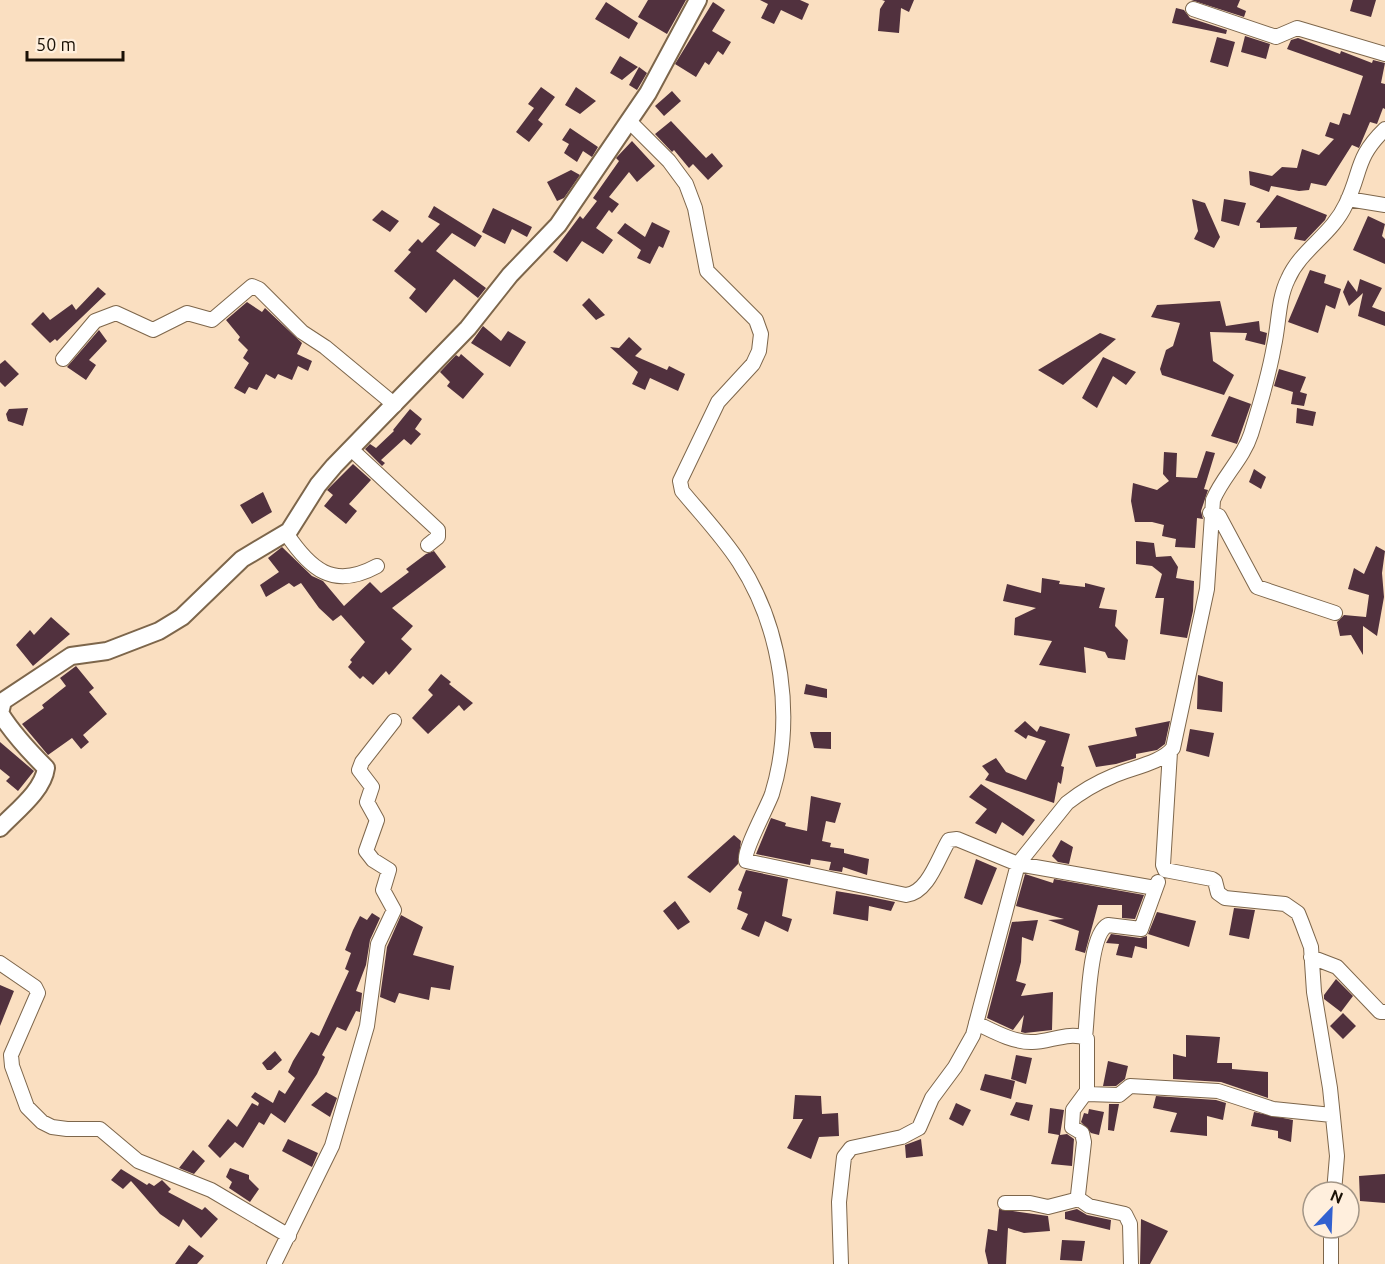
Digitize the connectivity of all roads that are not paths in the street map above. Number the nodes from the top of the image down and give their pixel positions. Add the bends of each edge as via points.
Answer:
1 (698, 0) edge
2 (1193, 9) dead end
3 (1385, 54) edge
4 (629, 121) junction
5 (1385, 129) edge
6 (1348, 199) junction
7 (1385, 206) edge
8 (63, 359) dead end
9 (395, 405) junction
10 (351, 449) junction
11 (1210, 513) junction
12 (286, 533) junction
13 (428, 545) dead end
14 (377, 566) dead end
15 (1335, 613) dead end
16 (1, 700) edge
17 (394, 721) dead end
18 (1170, 752) junction
19 (0, 828) edge
20 (1018, 864) junction
21 (1165, 870) junction
22 (1155, 888) junction
23 (1311, 957) junction
24 (0, 963) edge
25 (1385, 1012) edge
26 (976, 1023) junction
27 (1085, 1037) junction
28 (1086, 1094) junction
29 (1332, 1115) junction
30 (1335, 1180) edge
31 (1079, 1199) junction
32 (1005, 1203) dead end
33 (289, 1236) junction
34 (1331, 1240) edge
35 (274, 1264) edge
36 (841, 1264) edge
37 (1131, 1264) edge
38 (1331, 1264) edge

1 - 4 street
2 - 3 street via 1276,36 1297,28
4 - 9 street via 558,225
4 - 20 street via 686,184 695,208 707,271 756,321 761,334 753,364 718,402 680,481 682,491 740,563 763,611 779,660 781,749 776,778 766,812 744,858 751,863 906,895 915,894 922,887 949,840 957,839
5 - 6 street via 1362,157
6 - 7 street
6 - 11 street via 1338,219 1295,263 1286,281 1271,363 1251,436 1218,488
8 - 9 street via 95,321 116,313 153,330 187,313 212,320 249,287 256,287 302,332
9 - 10 street
10 - 12 street via 318,485
10 - 13 street via 438,530 438,537
11 - 15 street via 1219,516 1257,587
11 - 18 street via 1207,589 1182,696 1176,742
12 - 14 street via 308,562 327,574 354,575
12 - 16 street via 242,560 182,617 159,631 107,651 71,656
16 - 19 street via 0,713 5,721 46,768 39,789
17 - 33 street via 359,771 372,787 367,802 377,820 366,851 389,870 383,890 394,910 378,944 370,1014 337,1128 323,1168
18 - 20 street via 1076,796
18 - 21 street
20 - 22 street
20 - 26 street
21 - 22 street
21 - 23 street via 1212,879 1225,898 1292,906 1311,946
22 - 27 street via 1141,929 1103,929 1090,965
23 - 25 street via 1337,967 1380,1012
23 - 29 street
24 - 33 street via 38,993 11,1055 33,1115 52,1127 107,1132 138,1161 211,1190
26 - 27 street via 1031,1042
26 - 36 street via 919,1128 902,1137 850,1148 844,1157 839,1179
27 - 28 street
28 - 29 street via 1119,1095 1130,1086 1212,1090 1273,1109
28 - 31 street via 1073,1110 1072,1127 1082,1133 1084,1142
29 - 30 street via 1337,1156
31 - 32 street via 1048,1207
31 - 37 street via 1089,1206 1125,1214 1130,1224
33 - 35 street
34 - 38 street

